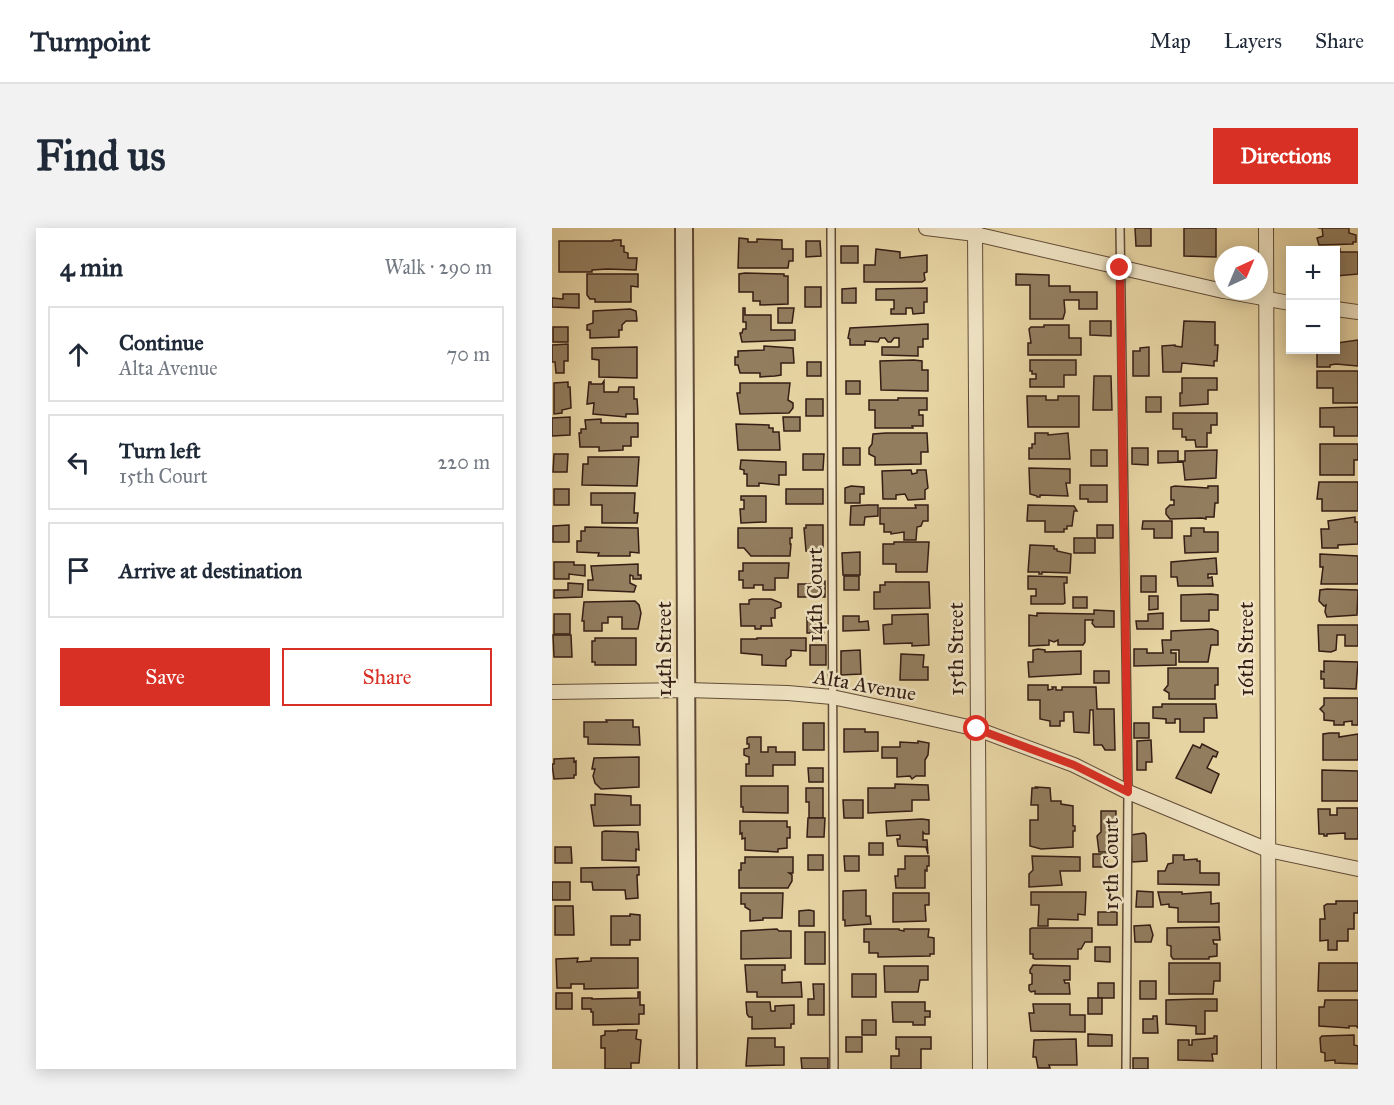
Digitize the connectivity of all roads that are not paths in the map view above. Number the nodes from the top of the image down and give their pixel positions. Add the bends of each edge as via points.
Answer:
1 (684, 228) edge
2 (831, 228) edge
3 (926, 228) edge
4 (1120, 228) edge
5 (1266, 228) edge
6 (975, 231) edge
7 (1266, 246) edge
8 (1120, 268) junction
9 (1214, 289) edge
10 (1266, 300) joint
11 (1286, 302) edge
12 (1340, 310) edge
13 (1358, 312) edge
14 (687, 690) junction
15 (552, 692) edge
16 (832, 697) junction
17 (977, 729) junction
18 (1128, 792) junction
19 (1268, 850) junction
20 (1358, 868) edge
21 (688, 1069) edge
22 (834, 1069) edge
23 (980, 1069) edge
24 (1126, 1069) edge
25 (1269, 1069) edge

1 - 14 street, 14th Street
2 - 16 lane, 14th Court
3 - 6 street
4 - 8 lane, 15th Court
5 - 7 street, 16th Street
6 - 8 street
6 - 17 street, 15th Street
8 - 9 street
8 - 18 lane, 15th Court
10 - 11 street
10 - 19 street, 16th Street
12 - 13 street
14 - 15 street, Alta Avenue
14 - 16 street, Alta Avenue
14 - 21 street, 14th Street
16 - 17 street, Alta Avenue
16 - 22 lane, 14th Court
17 - 18 street, Alta Avenue via 1074,765
17 - 23 street, 15th Street
18 - 19 street, Alta Avenue
18 - 24 lane, 15th Court
19 - 20 street, Alta Avenue
19 - 25 street, 16th Street

